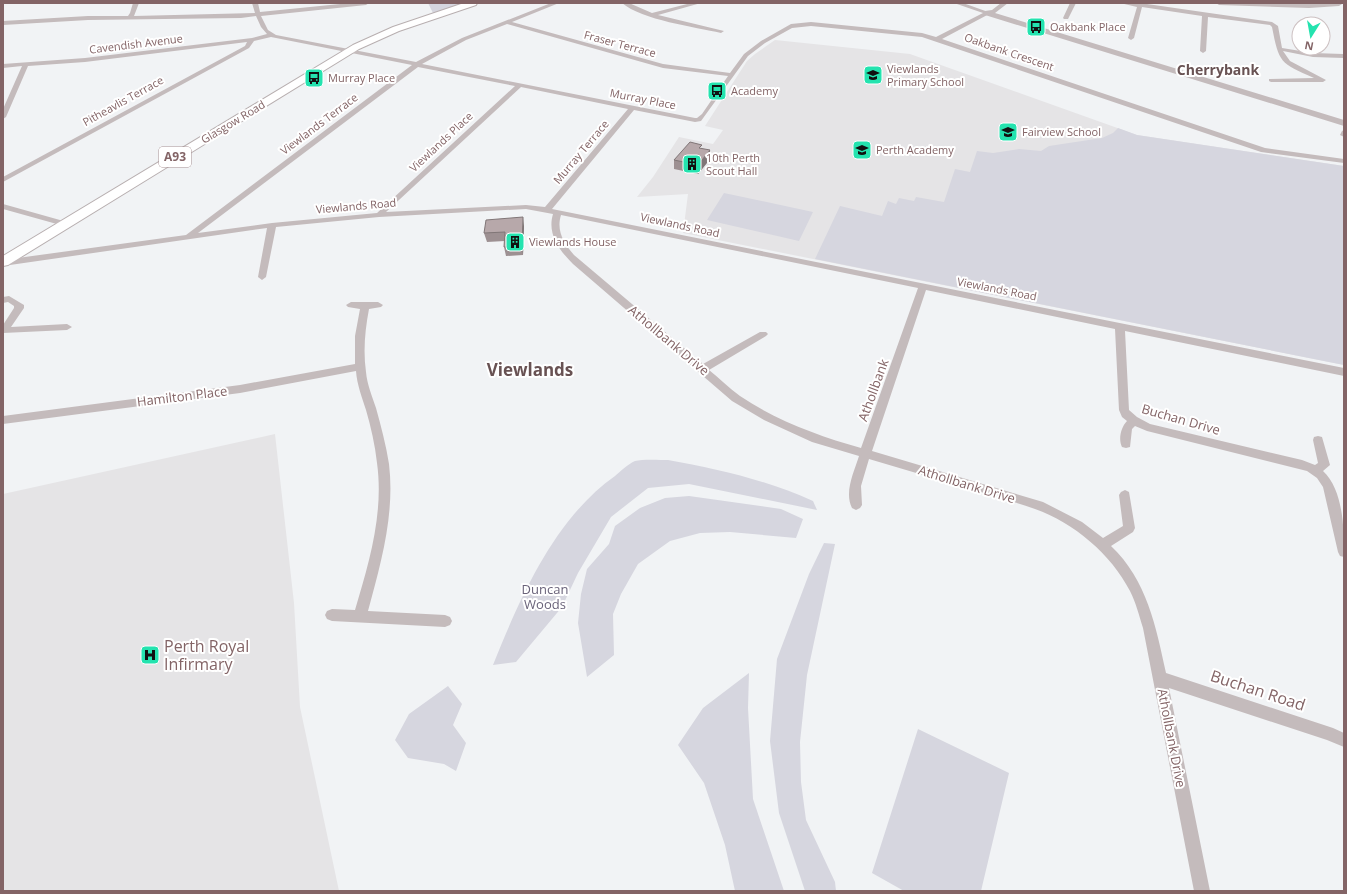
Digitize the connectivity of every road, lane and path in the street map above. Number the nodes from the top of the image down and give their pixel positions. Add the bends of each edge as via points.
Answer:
1 (136, 3) edge
2 (255, 3) edge
3 (366, 3) edge
4 (473, 3) edge
5 (556, 3) edge
6 (625, 3) edge
7 (698, 3) edge
8 (957, 3) edge
9 (1005, 3) edge
10 (1073, 3) edge
11 (1123, 3) edge
12 (1219, 3) edge
13 (343, 4) edge
14 (1260, 4) edge
15 (1339, 4) edge
16 (1140, 5) junction
17 (1271, 12) dead end
18 (988, 13) junction
19 (258, 14) junction
20 (653, 14) junction
21 (1205, 15) junction
22 (130, 17) junction
23 (1066, 18) dead end
24 (506, 22) junction
25 (3, 23) edge
26 (721, 31) dead end
27 (271, 35) junction
28 (1132, 38) dead end
29 (937, 39) junction
30 (252, 40) junction
31 (1280, 49) junction
32 (1203, 51) dead end
33 (348, 52) junction
34 (1343, 56) edge
35 (26, 64) junction
36 (416, 65) junction
37 (3, 66) edge
38 (731, 75) junction
39 (1271, 80) dead end
40 (519, 86) junction
41 (632, 108) junction
42 (4, 114) edge
43 (699, 120) joint
44 (1344, 123) edge
45 (1344, 132) edge
46 (1344, 135) edge
47 (1344, 161) edge
48 (3, 180) edge
49 (3, 206) edge
50 (552, 211) junction
51 (379, 215) junction
52 (64, 224) junction
53 (272, 225) junction
54 (189, 236) junction
55 (3, 262) edge
56 (262, 277) dead end
57 (924, 287) junction
58 (3, 300) edge
59 (378, 304) dead end
60 (351, 305) dead end
61 (365, 306) junction
62 (1120, 326) junction
63 (67, 327) dead end
64 (763, 334) dead end
65 (360, 367) junction
66 (703, 369) junction
67 (1344, 372) edge
68 (3, 420) edge
69 (1133, 420) junction
70 (1318, 440) dead end
71 (1126, 444) dead end
72 (866, 453) junction
73 (1315, 470) junction
74 (1125, 495) dead end
75 (856, 505) dead end
76 (1102, 545) junction
77 (1344, 552) edge
78 (332, 615) dead end
79 (360, 616) junction
80 (445, 621) dead end
81 (1160, 678) junction
82 (1344, 740) edge
83 (1202, 891) edge

1 - 22 street
2 - 19 street
3 - 13 street
4 - 33 main road, Glasgow Road / A93 via 388,32
5 - 24 street, Viewlands Terrace
6 - 20 street
7 - 20 street
8 - 18 street
9 - 18 street
10 - 23 street
11 - 16 street
12 - 14 street
13 - 19 street
14 - 15 street
14 - 17 street
16 - 21 street
16 - 28 street
18 - 29 street
18 - 44 street
19 - 22 street via 226,17
19 - 27 street
20 - 26 street
21 - 31 street via 1272,24 1275,26
21 - 32 street
22 - 25 street via 61,18
24 - 36 street, Viewlands Terrace via 464,39
24 - 38 street, Fraser Terrace via 663,66
27 - 30 street, Cavendish Avenue
27 - 33 street, Murray Place
29 - 38 street, Oakbank Crescent via 914,34 811,24 790,26 752,50
29 - 47 street, Oakbank Crescent via 1258,148
30 - 35 street, Cavendish Avenue via 85,60
30 - 48 street, Pitheavlis Terrace via 247,47
31 - 34 street via 1313,55
31 - 39 street via 1281,55 1291,64 1323,80
33 - 36 street, Murray Place
33 - 52 main road, Glasgow Road / A93
35 - 37 street, Cavendish Avenue
35 - 42 street
36 - 40 street, Murray Place
36 - 54 street, Viewlands Terrace
38 - 43 street, Oakbank Crescent
40 - 41 street, Murray Place
40 - 51 street, Viewlands Place
41 - 43 street, Murray Place
41 - 50 street, Murray Terrace
45 - 46 street
49 - 52 street
50 - 51 street, Viewlands Road via 526,207
50 - 57 street, Viewlands Road
50 - 66 street, Athollbank Drive via 559,243 576,262
51 - 53 street, Viewlands Road
52 - 55 main road, Glasgow Road / A93
53 - 54 street, Viewlands Road
53 - 56 street
54 - 55 street, Viewlands Road
57 - 62 street, Viewlands Road
57 - 72 street, Athollbank
58 - 63 street via 9,299 19,305 6,331
59 - 61 street
60 - 61 street
61 - 65 street via 359,345
62 - 67 street, Viewlands Road
62 - 69 street, Buchan Drive via 1124,410
64 - 66 street
65 - 68 street, Hamilton Place via 240,389
65 - 79 street via 373,413 384,482 379,539
66 - 72 street, Athollbank Drive via 736,398 768,417 816,438
69 - 71 street via 1127,428
69 - 73 street, Buchan Drive via 1147,427 1302,464
70 - 73 street via 1324,465
72 - 75 street, Athollbank via 855,486
72 - 76 street, Athollbank Drive via 1039,505 1072,522
73 - 77 street, Buchan Drive via 1329,486
74 - 76 street via 1129,528
76 - 81 street, Athollbank Drive via 1121,565 1146,611
78 - 79 street
79 - 80 street
81 - 82 street, Buchan Road via 1328,732
81 - 83 street, Athollbank Drive

